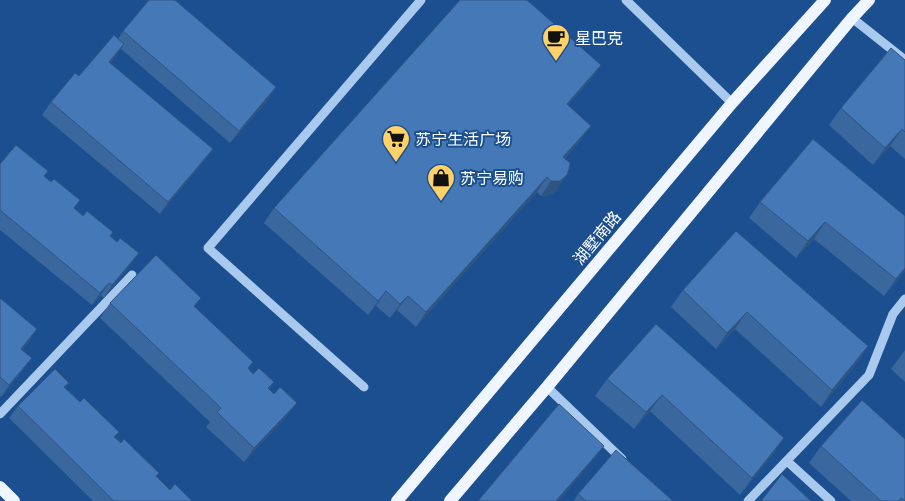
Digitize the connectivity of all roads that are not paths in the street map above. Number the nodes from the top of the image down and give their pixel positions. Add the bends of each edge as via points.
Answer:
1 (421, 0) edge
2 (626, 0) edge
3 (825, 0) edge
4 (868, 0) edge
5 (852, 18) junction
6 (905, 60) edge
7 (732, 103) junction
8 (132, 274) edge
9 (905, 299) edge
10 (364, 387) dead end
11 (547, 387) junction
12 (0, 414) edge
13 (787, 461) junction
14 (631, 468) edge
15 (0, 487) edge
16 (14, 501) edge
17 (397, 501) edge
18 (450, 501) edge
19 (748, 501) edge
20 (831, 501) edge

1 - 10 street via 208,248
2 - 7 street
3 - 7 main road, 湖墅南路
4 - 5 main road
5 - 6 street
5 - 11 main road
7 - 17 main road, 湖墅南路
8 - 12 street
9 - 13 street via 893,314 870,375
11 - 14 street
11 - 18 main road
13 - 19 street
13 - 20 street
15 - 16 main road

